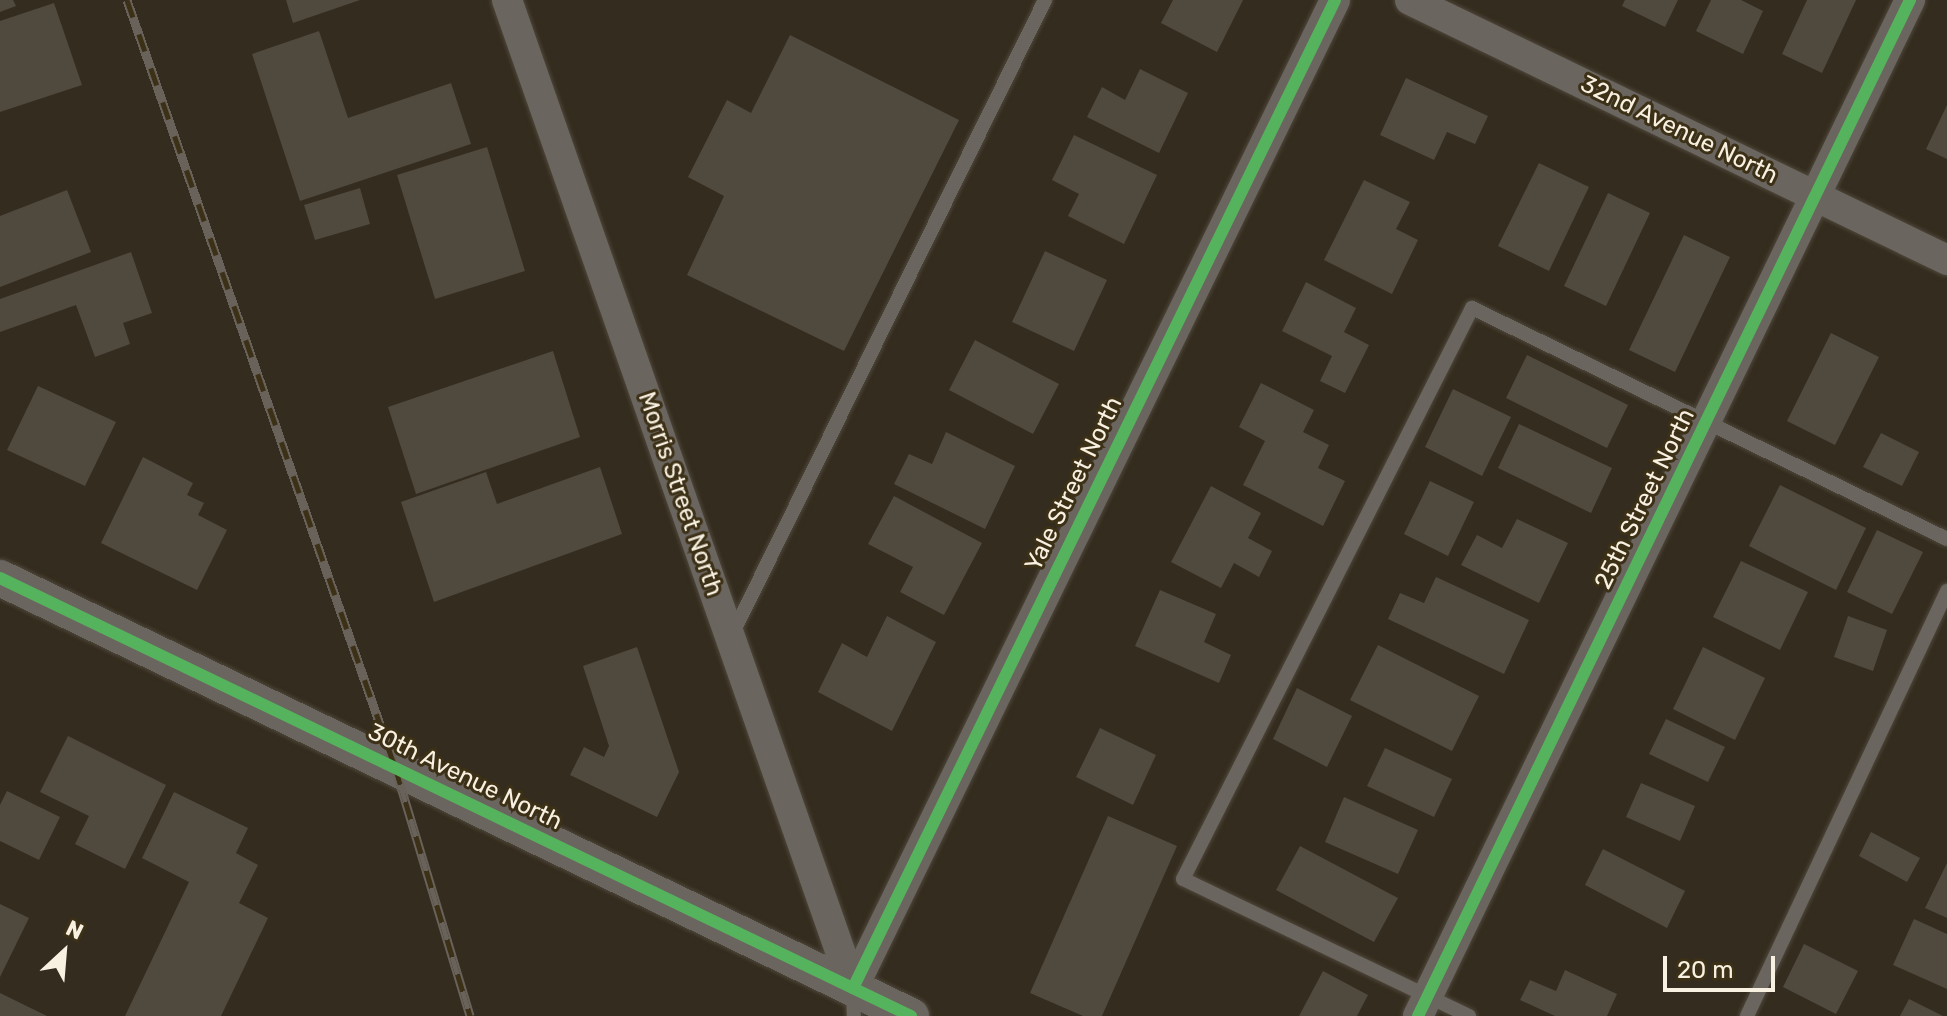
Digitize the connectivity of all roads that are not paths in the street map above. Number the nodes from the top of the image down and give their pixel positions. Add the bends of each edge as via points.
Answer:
1 (507, 0) edge
2 (1045, 0) edge
3 (1335, 0) edge
4 (1410, 0) edge
5 (1910, 0) edge
6 (1816, 197) junction
7 (1947, 260) edge
8 (1706, 424) junction
9 (1947, 539) edge
10 (4, 589) edge
11 (1947, 591) edge
12 (730, 638) junction
13 (853, 1002) edge
14 (1423, 1006) edge
15 (911, 1016) edge
16 (1469, 1016) edge
17 (1747, 1016) edge

1 - 12 street, Morris Street North
2 - 12 lane
3 - 13 street, Yale Street North
4 - 6 street, 32nd Avenue North
5 - 6 street, 25th Street North
6 - 7 street, 32nd Avenue North
6 - 8 street, 25th Street North
8 - 9 lane
8 - 14 street, 25th Street North
8 - 14 lane via 1472,308 1183,879
10 - 13 street, 30th Avenue North
11 - 17 lane
12 - 13 street, Morris Street North
13 - 15 street, 30th Avenue North
14 - 16 lane

